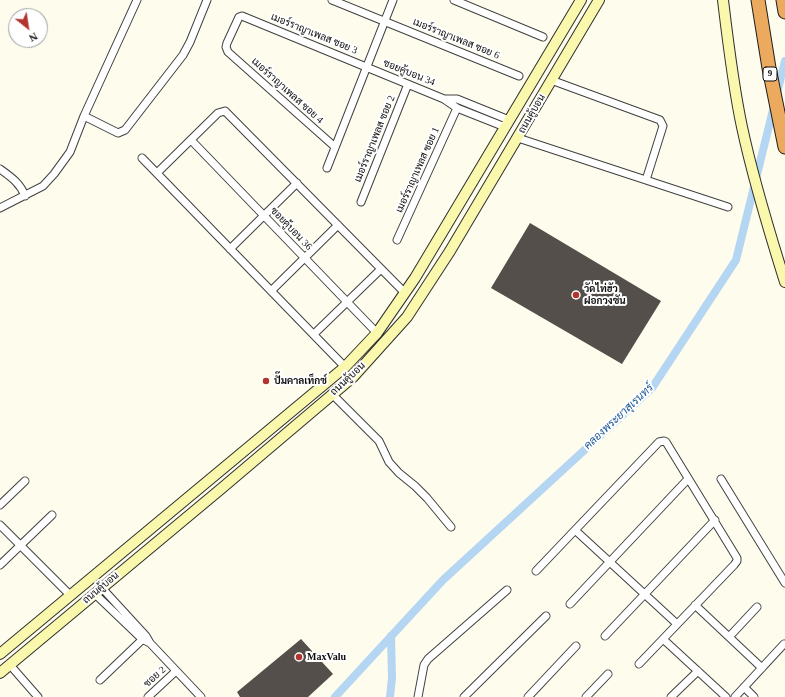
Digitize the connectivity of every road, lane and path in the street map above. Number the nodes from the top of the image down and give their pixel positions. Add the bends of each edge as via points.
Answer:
1 (137, 0) edge
2 (207, 0) edge
3 (332, 0) edge
4 (393, 0) edge
5 (454, 0) edge
6 (581, 0) edge
7 (599, 0) edge
8 (723, 0) edge
9 (758, 0) edge
10 (783, 0) edge
11 (785, 12) edge
12 (242, 16) joint
13 (384, 21) junction
14 (543, 36) dead end
15 (366, 67) junction
16 (519, 76) dead end
17 (551, 80) junction
18 (408, 84) junction
19 (444, 99) junction
20 (457, 108) junction
21 (84, 116) junction
22 (507, 124) junction
23 (518, 138) junction
24 (191, 140) junction
25 (335, 147) junction
26 (785, 147) edge
27 (142, 158) dead end
28 (327, 168) dead end
29 (0, 169) edge
30 (157, 173) junction
31 (646, 180) junction
32 (297, 183) junction
33 (25, 196) junction
34 (361, 202) dead end
35 (728, 207) dead end
36 (0, 208) edge
37 (264, 216) junction
38 (338, 225) junction
39 (397, 240) dead end
40 (230, 249) junction
41 (305, 258) junction
42 (381, 268) junction
43 (785, 282) edge
44 (271, 291) junction
45 (405, 293) junction
46 (347, 301) junction
47 (377, 332) junction
48 (314, 334) junction
49 (345, 367) junction
50 (332, 394) junction
51 (252, 445) junction
52 (260, 455) junction
53 (688, 479) junction
54 (721, 479) dead end
55 (25, 481) dead end
56 (0, 505) edge
57 (52, 515) dead end
58 (714, 520) junction
59 (0, 525) edge
60 (451, 527) dead end
61 (575, 530) junction
62 (21, 546) junction
63 (611, 562) junction
64 (0, 565) edge
65 (536, 571) dead end
66 (785, 582) edge
67 (507, 590) dead end
68 (99, 591) junction
69 (645, 594) junction
70 (70, 595) junction
71 (570, 604) dead end
72 (695, 605) junction
73 (757, 606) dead end
74 (546, 616) dead end
75 (677, 624) junction
76 (604, 636) dead end
77 (730, 637) junction
78 (144, 638) junction
79 (663, 639) junction
80 (784, 644) edge
81 (576, 646) dead end
82 (0, 654) edge
83 (638, 664) dead end
84 (10, 665) junction
85 (762, 668) junction
86 (176, 671) junction
87 (698, 671) junction
88 (0, 673) edge
89 (608, 674) dead end
90 (100, 680) dead end
91 (744, 687) junction
92 (38, 697) edge
93 (148, 697) edge
94 (201, 697) edge
95 (418, 697) edge
96 (464, 697) edge
97 (528, 697) edge
98 (586, 697) edge
99 (671, 697) edge
100 (726, 697) edge
101 (735, 697) edge
102 (754, 697) edge

1 - 21 street
2 - 21 street via 183,56 125,130 118,133
3 - 13 street, เมอร์ราญาเพลส ซอย 6
4 - 13 street
5 - 14 street
6 - 22 main road, ถนนคู้บอน
7 - 17 main road, ถนนคู้บอน
8 - 43 main road via 736,96 751,165
9 - 26 highway, 9
10 - 11 highway
12 - 15 street, เมอร์ราญาเพลส ซอย 3
12 - 25 street, เมอร์ราญาเพลส ซอย 4 via 237,19 226,49
13 - 15 street
13 - 16 street, เมอร์ราญาเพลส ซอย 6
15 - 18 street, ซอยคู้บอน 34
15 - 25 street
17 - 23 main road, ถนนคู้บอน
17 - 31 street via 660,120 663,126
18 - 19 street, ซอยคู้บอน 34
18 - 34 street, เมอร์ราญาเพลส ซอย 2
19 - 20 street, ซอยคู้บอน 34
19 - 22 street, ซอยคู้บอน 34 via 457,99
20 - 22 street, ซอยคู้บอน 34
20 - 39 street, เมอร์ราญาเพลส ซอย 1
21 - 33 street via 70,152 54,174 43,186
22 - 45 main road, ถนนคู้บอน
23 - 31 street
23 - 50 main road, ถนนคู้บอน via 407,318 352,377
24 - 30 street
24 - 32 street via 218,113 225,111
24 - 37 street, ซอยคู้บอน 36
25 - 28 street
27 - 30 street
29 - 33 street via 19,183
30 - 40 street
31 - 35 street
32 - 37 street
32 - 38 street
33 - 36 street
37 - 40 street
37 - 41 street, ซอยคู้บอน 36
38 - 41 street
38 - 42 street
40 - 44 street
41 - 44 street
41 - 46 street, ซอยคู้บอน 36
42 - 45 street
42 - 46 street
44 - 48 street
45 - 47 main road, ถนนคู้บอน
46 - 47 street, ซอยคู้บอน 36
46 - 48 street
47 - 49 main road, ถนนคู้บอน
48 - 49 street
49 - 51 main road, ถนนคู้บอน
50 - 52 main road, ถนนคู้บอน
50 - 60 street via 379,441 389,462 398,473 427,498
51 - 52 main road
51 - 70 main road, ถนนคู้บอน
52 - 68 main road, ถนนคู้บอน
53 - 58 street
53 - 61 street via 668,444 664,441 659,442
53 - 63 street
54 - 66 street
55 - 56 street
57 - 62 street
58 - 69 street
58 - 72 street via 737,561
59 - 62 street
61 - 63 street
61 - 65 street
62 - 64 street
62 - 70 street
63 - 69 street
63 - 71 street
67 - 95 street via 428,659 424,665
68 - 78 street
68 - 84 main road, ถนนคู้บอน
69 - 75 street
69 - 76 street
70 - 82 main road, ถนนคู้บอน
72 - 75 street
72 - 77 street
73 - 77 street
74 - 96 street
75 - 79 street
77 - 85 street
78 - 86 street
78 - 90 street
79 - 83 street
79 - 87 street
80 - 85 street
81 - 97 street
84 - 88 main road, ถนนคู้บอน
84 - 92 street
85 - 91 street
86 - 93 street, ซอย 2
86 - 94 street
87 - 99 street
87 - 100 street
89 - 98 street
91 - 101 street
91 - 102 street

